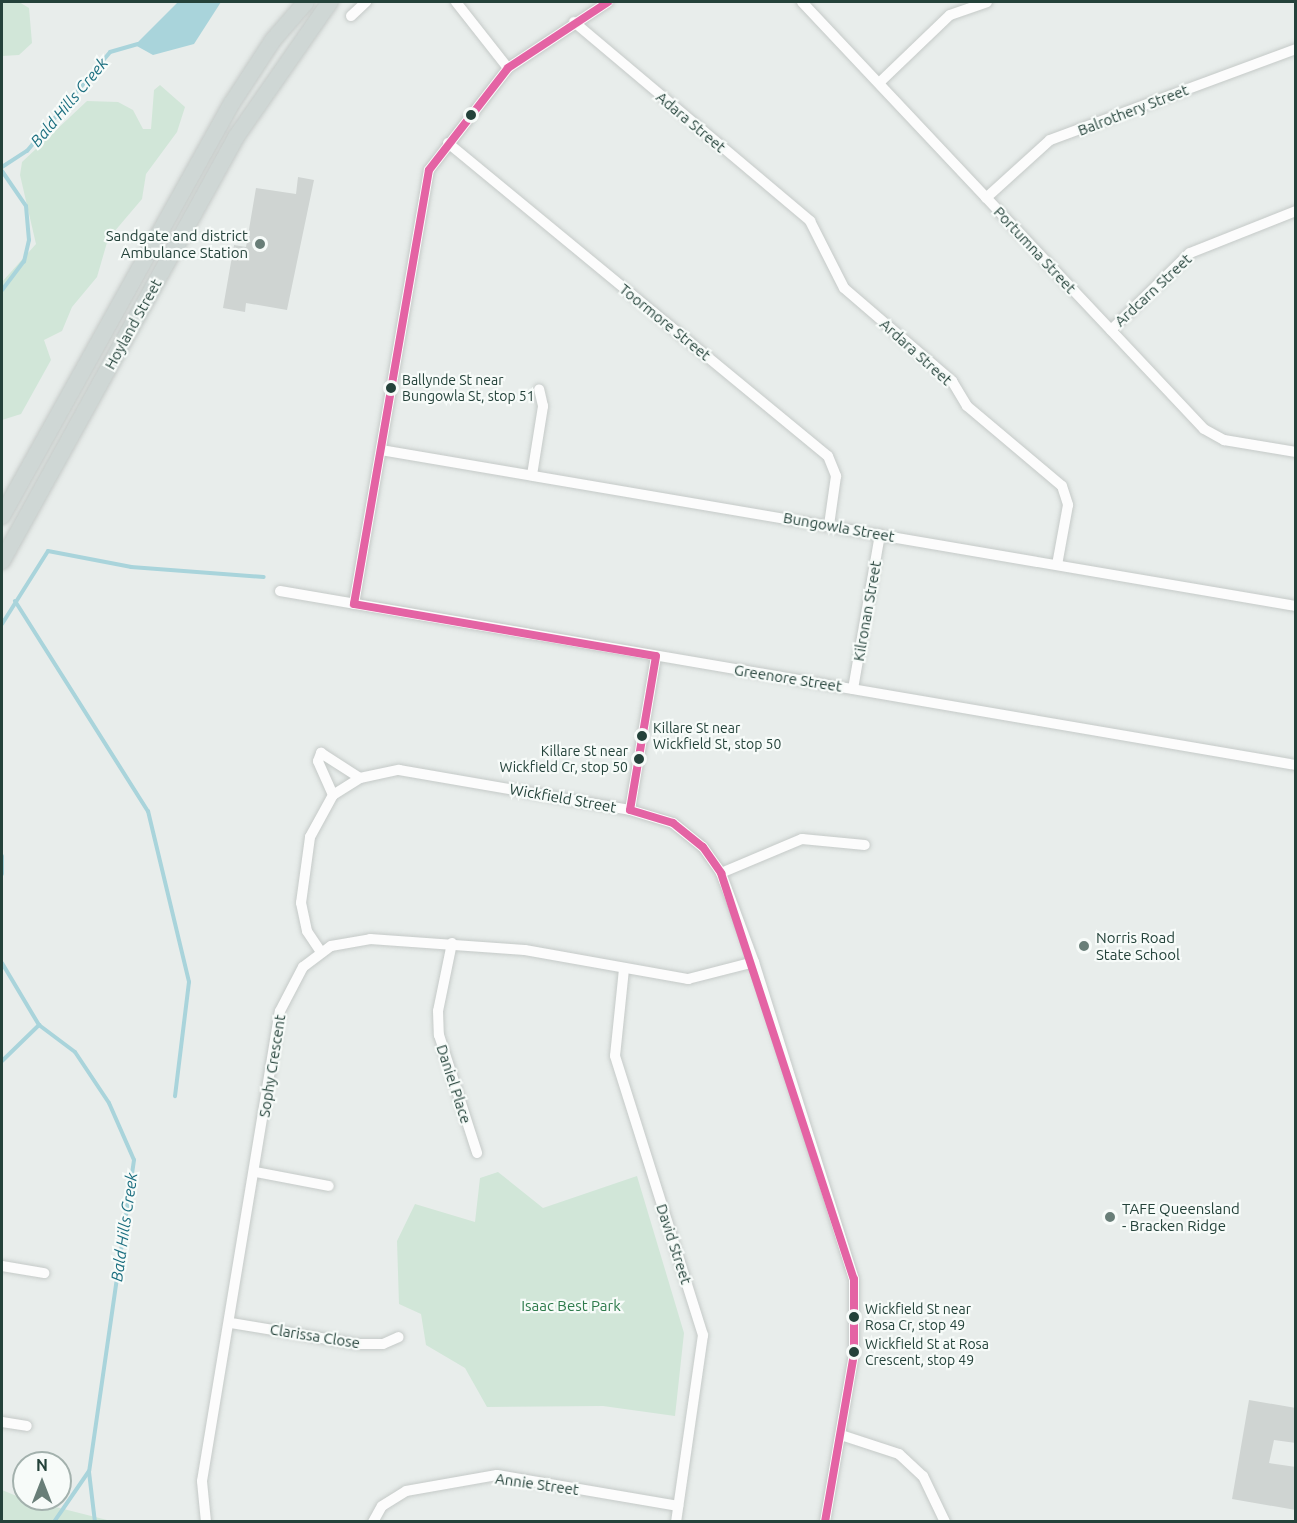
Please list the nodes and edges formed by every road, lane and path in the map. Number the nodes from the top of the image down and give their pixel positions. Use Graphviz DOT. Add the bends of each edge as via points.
graph roads {
  1 [pos="306,2"];
  2 [pos="330,2"];
  3 [pos="366,2"];
  4 [pos="456,2"];
  5 [pos="608,2"];
  6 [pos="802,2"];
  7 [pos="987,2"];
  8 [pos="351,16"];
  9 [pos="574,22"];
  10 [pos="1296,49"];
  11 [pos="508,68"];
  12 [pos="879,83"];
  13 [pos="448,143"];
  14 [pos="986,198"];
  15 [pos="1296,211"];
  16 [pos="810,221"];
  17 [pos="1111,330"];
  18 [pos="539,389"];
  19 [pos="381,450"];
  20 [pos="1296,452"];
  21 [pos="532,475"];
  22 [pos="2,516"];
  23 [pos="829,525"];
  24 [pos="880,534"];
  25 [pos="2,561"];
  26 [pos="1057,565"];
  27 [pos="280,591"];
  28 [pos="354,604"];
  29 [pos="1296,606"];
  30 [pos="656,656"];
  31 [pos="854,689"];
  32 [pos="1296,765"];
  33 [pos="360,778"];
  34 [pos="333,795"];
  35 [pos="630,810"];
  36 [pos="865,844"];
  37 [pos="721,873"];
  38 [pos="452,943"];
  39 [pos="321,952"];
  40 [pos="754,962"];
  41 [pos="624,969"];
  42 [pos="477,1154"];
  43 [pos="256,1172"];
  44 [pos="329,1186"];
  45 [pos="2,1266"];
  46 [pos="44,1273"];
  47 [pos="231,1323"];
  48 [pos="399,1337"];
  49 [pos="2,1422"];
  50 [pos="27,1426"];
  51 [pos="841,1435"];
  52 [pos="678,1506"];
  53 [pos="206,1521"];
  54 [pos="373,1521"];
  55 [pos="675,1521"];
  56 [pos="825,1521"];
  57 [pos="945,1521"];
  1 -- 22 [label="main road, Hoyland Street" via="273,39 232,103"];
  2 -- 25 [label="main road, Hoyland Street" via="236,137"];
  3 -- 8 [label="street"];
  4 -- 11 [label="street"];
  5 -- 9 [label="street"];
  6 -- 12 [label="street, Portumna Street"];
  7 -- 12 [label="street" via="950,15"];
  9 -- 11 [label="street"];
  9 -- 16 [label="street, Adara Street"];
  10 -- 14 [label="street, Balrothery Street" via="1050,140"];
  11 -- 13 [label="street"];
  12 -- 14 [label="street, Portumna Street"];
  13 -- 19 [label="street" via="425,180"];
  13 -- 23 [label="street, Toormore Street" via="828,456 836,476"];
  14 -- 17 [label="street, Portumna Street"];
  15 -- 17 [label="street, Ardcarn Street" via="1190,254"];
  16 -- 26 [label="street, Ardara Street" via="844,288 952,381 968,406 1062,486 1068,505"];
  17 -- 20 [label="street, Portumna Street" via="1204,429 1224,440"];
  18 -- 21 [label="street" via="543,406"];
  19 -- 21 [label="street, Bungowla Street"];
  19 -- 28 [label="street"];
  21 -- 23 [label="street, Bungowla Street"];
  23 -- 24 [label="street, Bungowla Street"];
  24 -- 26 [label="street, Bungowla Street"];
  24 -- 31 [label="street, Kilronan Street"];
  26 -- 29 [label="street, Bungowla Street"];
  27 -- 28 [label="street, Greenore Street"];
  28 -- 30 [label="street, Greenore Street"];
  30 -- 31 [label="street, Greenore Street"];
  30 -- 35 [label="street"];
  31 -- 32 [label="street, Greenore Street"];
  33 -- 34 [label="street, Wickfield Street"];
  33 -- 34 [label="street" via="321,753 318,761"];
  33 -- 35 [label="street, Wickfield Street" via="399,770"];
  34 -- 39 [label="street, Wickfield Street" via="310,837 301,903 307,931"];
  35 -- 37 [label="street, Wickfield Street" via="673,823 704,847"];
  36 -- 37 [label="street" via="802,839"];
  37 -- 40 [label="street, Wickfield Street"];
  38 -- 39 [label="street, Sophy Crescent" via="356,940"];
  38 -- 41 [label="street, Sophy Crescent"];
  38 -- 42 [label="street, Daniel Place" via="438,1011 439,1035"];
  39 -- 43 [label="street, Sophy Crescent" via="298,975 280,1011"];
  40 -- 41 [label="street, Sophy Crescent" via="688,979"];
  40 -- 51 [label="street, Wickfield Street" via="854,1280 856,1333"];
  41 -- 52 [label="street, David Street" via="615,1056 703,1335"];
  43 -- 44 [label="street"];
  43 -- 47 [label="street, Sophy Crescent"];
  45 -- 46 [label="street"];
  47 -- 48 [label="street, Clarissa Close" via="358,1344 383,1344"];
  47 -- 53 [label="street, Sophy Crescent" via="202,1481"];
  49 -- 50 [label="street"];
  51 -- 56 [label="street, Wickfield Street"];
  51 -- 57 [label="street" via="899,1454 923,1476"];
  52 -- 54 [label="street, Annie Street" via="497,1475 406,1491 382,1506"];
  52 -- 55 [label="street, David Street"];
}
